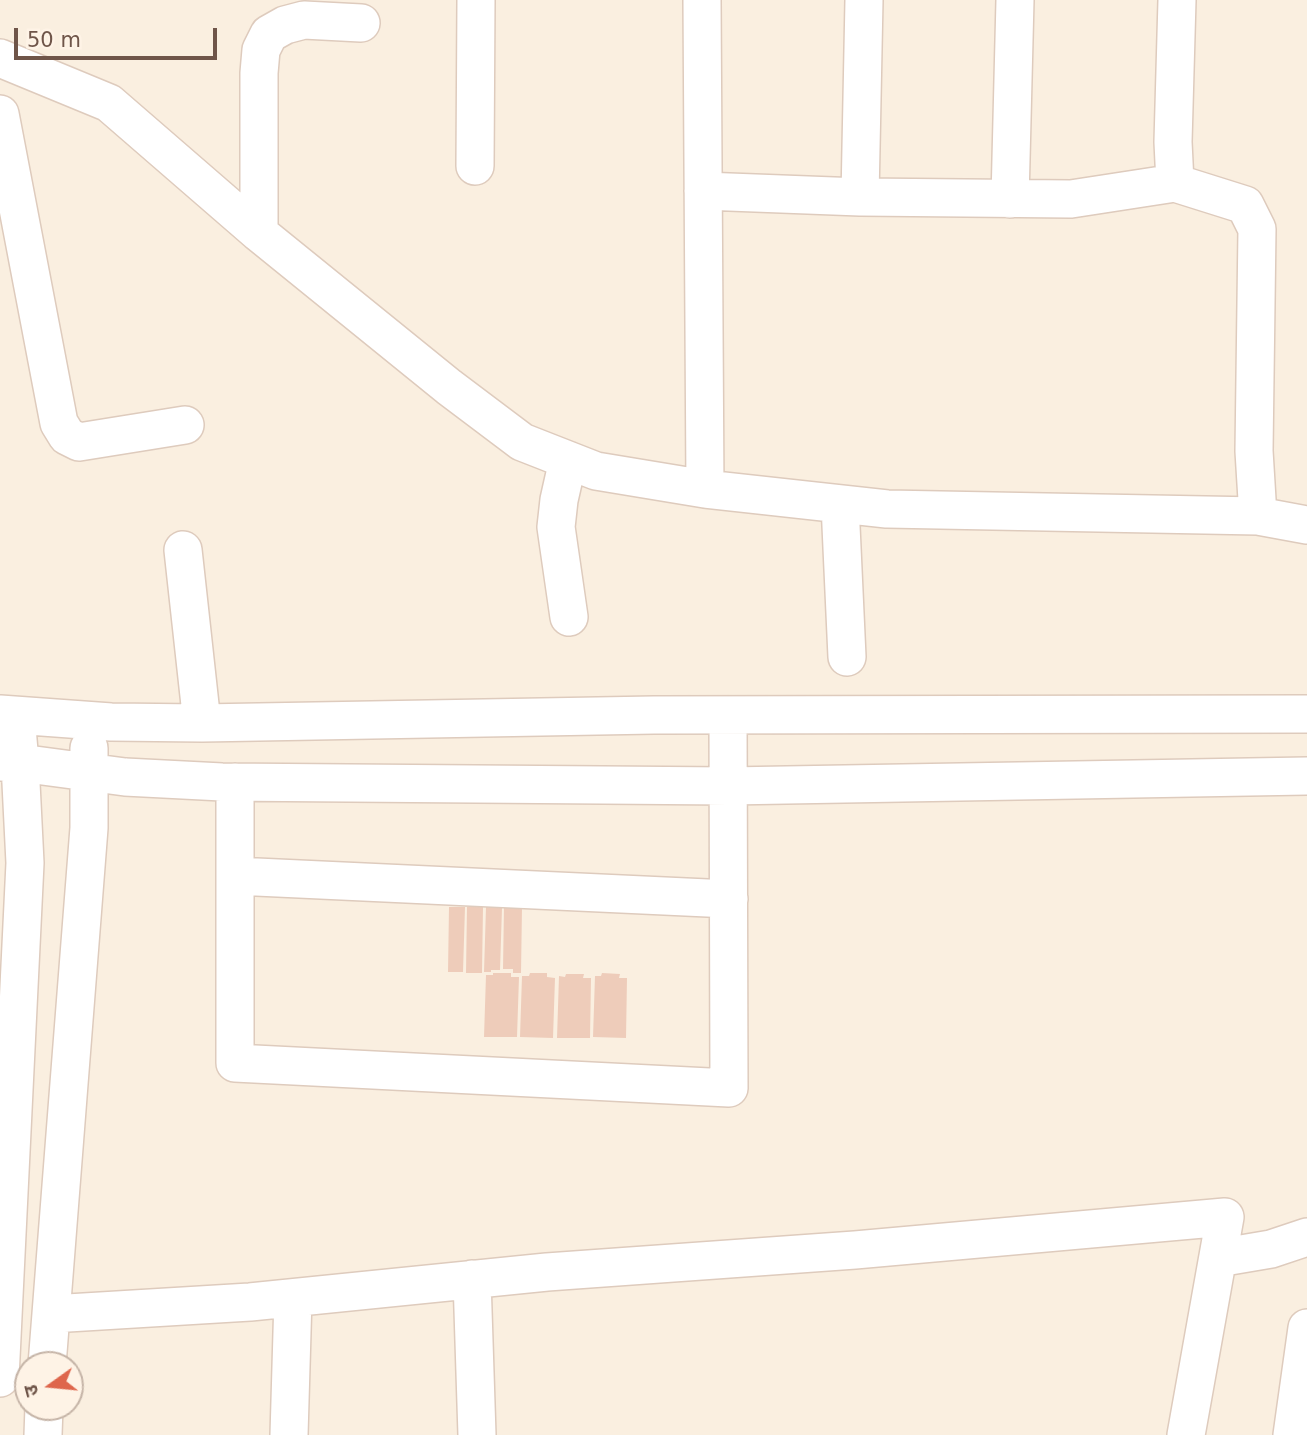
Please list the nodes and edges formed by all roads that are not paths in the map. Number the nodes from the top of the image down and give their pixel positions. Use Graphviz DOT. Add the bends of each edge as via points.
graph roads {
  1 [pos="476,0"];
  2 [pos="702,0"];
  3 [pos="863,0"];
  4 [pos="1015,0"];
  5 [pos="1177,0"];
  6 [pos="360,23"];
  7 [pos="0,58"];
  8 [pos="0,114"];
  9 [pos="475,166"];
  10 [pos="1175,183"];
  11 [pos="703,191"];
  12 [pos="860,197"];
  13 [pos="1010,199"];
  14 [pos="259,233"];
  15 [pos="185,425"];
  16 [pos="568,460"];
  17 [pos="705,489"];
  18 [pos="840,504"];
  19 [pos="1258,516"];
  20 [pos="1307,525"];
  21 [pos="183,550"];
  22 [pos="569,617"];
  23 [pos="847,657"];
  24 [pos="1307,713"];
  25 [pos="8,715"];
  26 [pos="728,715"];
  27 [pos="89,719"];
  28 [pos="202,723"];
  29 [pos="10,763"];
  30 [pos="89,772"];
  31 [pos="1307,776"];
  32 [pos="235,782"];
  33 [pos="729,786"];
  34 [pos="235,876"];
  35 [pos="729,899"];
  36 [pos="1307,1237"];
  37 [pos="1218,1258"];
  38 [pos="472,1279"];
  39 [pos="293,1297"];
  40 [pos="51,1314"];
  41 [pos="1307,1328"];
  42 [pos="48,1351"];
  43 [pos="0,1378"];
  44 [pos="289,1435"];
  45 [pos="477,1435"];
  46 [pos="1186,1435"];
  47 [pos="1292,1435"];
  1 -- 9 [label="street"];
  2 -- 11 [label="street"];
  3 -- 12 [label="street"];
  4 -- 13 [label="street"];
  5 -- 10 [label="street"];
  6 -- 14 [label="street" via="304,20 285,25 269,34 261,50"];
  7 -- 14 [label="street" via="109,103"];
  8 -- 15 [label="street" via="60,423 67,436 79,442"];
  10 -- 13 [label="street" via="1071,199"];
  10 -- 19 [label="street" via="1245,205 1257,229 1254,452"];
  11 -- 12 [label="street"];
  11 -- 17 [label="street"];
  12 -- 13 [label="street"];
  14 -- 16 [label="street" via="522,442"];
  16 -- 17 [label="street" via="596,471"];
  16 -- 22 [label="street" via="556,527"];
  17 -- 18 [label="street"];
  18 -- 19 [label="street" via="887,509"];
  18 -- 23 [label="street"];
  19 -- 20 [label="street"];
  21 -- 28 [label="street"];
  24 -- 26 [label="street"];
  25 -- 27 [label="street"];
  25 -- 29 [label="street"];
  26 -- 28 [label="street"];
  26 -- 33 [label="street"];
  27 -- 28 [label="street"];
  27 -- 30 [label="street"];
  29 -- 30 [label="street"];
  29 -- 43 [label="street" via="25,863"];
  30 -- 32 [label="street"];
  30 -- 40 [label="street" via="89,828"];
  31 -- 33 [label="street"];
  32 -- 33 [label="street"];
  32 -- 34 [label="street"];
  33 -- 35 [label="street"];
  34 -- 35 [label="street"];
  34 -- 35 [label="street" via="235,1063 729,1088"];
  36 -- 37 [label="street"];
  37 -- 38 [label="street" via="1225,1217"];
  37 -- 46 [label="street"];
  38 -- 39 [label="street"];
  38 -- 45 [label="street"];
  39 -- 40 [label="street"];
  39 -- 44 [label="street"];
  40 -- 42 [label="street"];
  41 -- 47 [label="street"];
}
